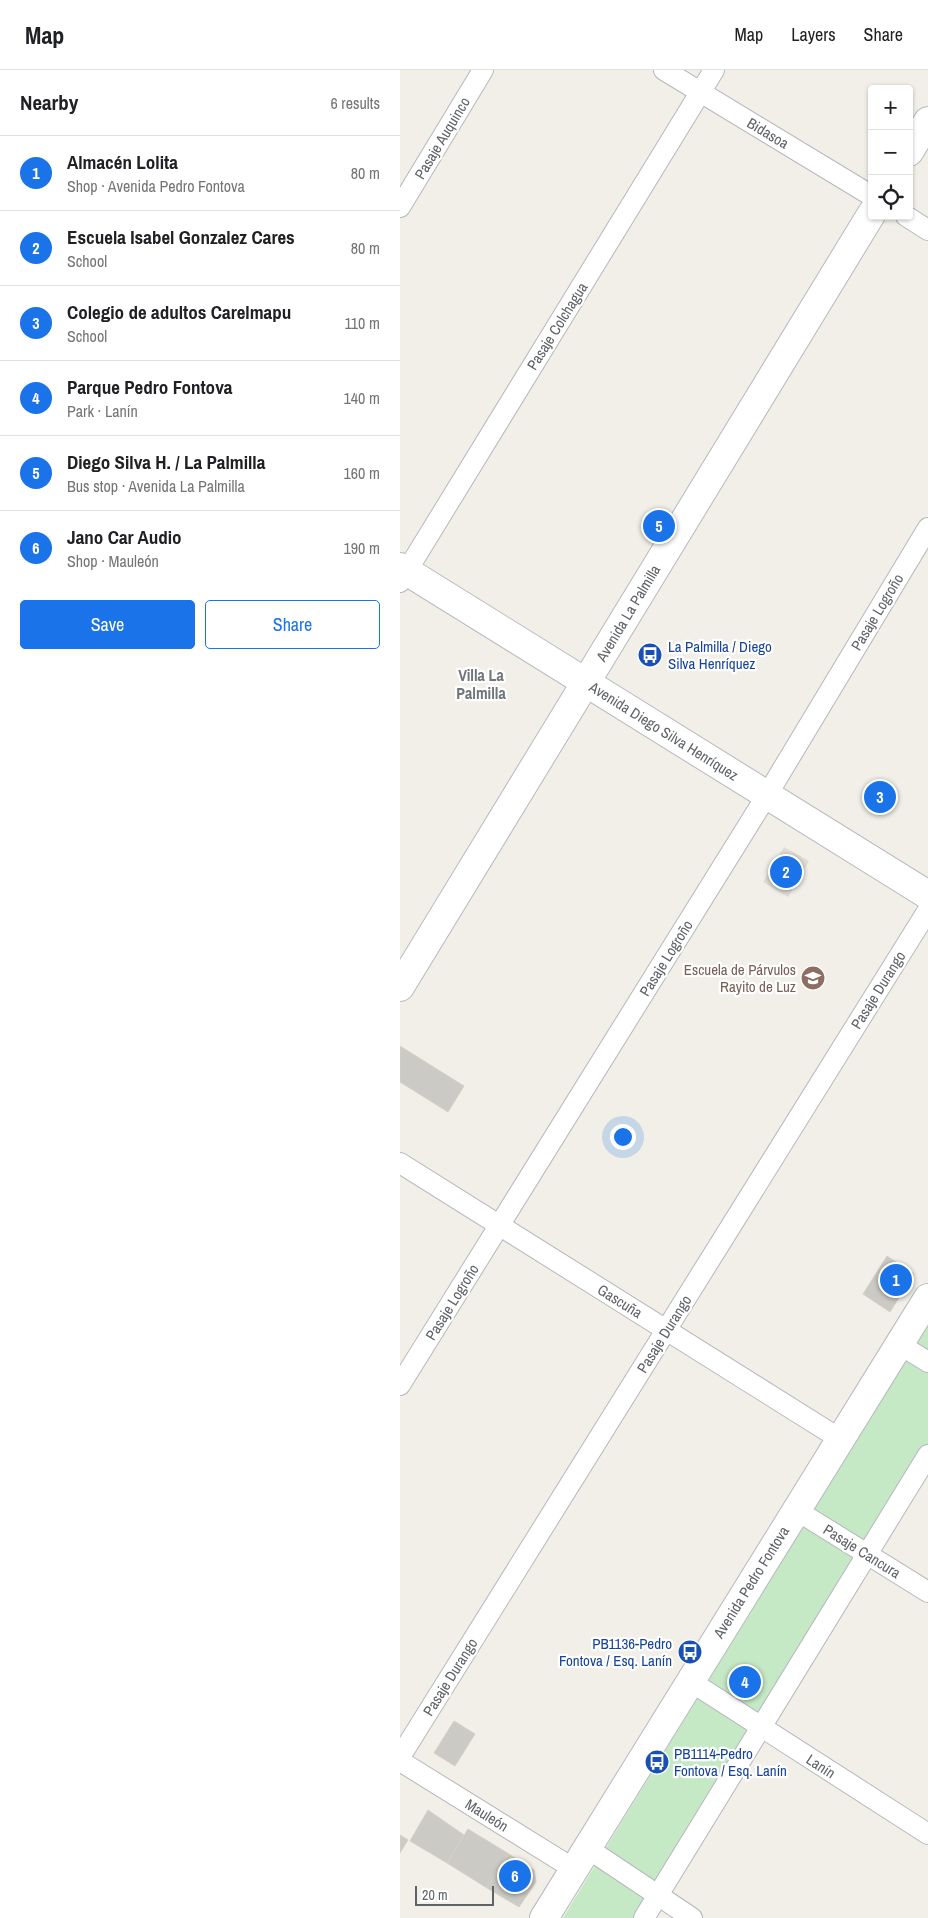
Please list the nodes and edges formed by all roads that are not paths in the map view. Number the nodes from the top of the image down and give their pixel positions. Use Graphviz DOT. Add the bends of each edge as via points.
graph roads {
  1 [pos="483,70"];
  2 [pos="664,70"];
  3 [pos="714,70"];
  4 [pos="700,92"];
  5 [pos="928,121"];
  6 [pos="913,145"];
  7 [pos="868,194"];
  8 [pos="400,206"];
  9 [pos="868,220"];
  10 [pos="912,220"];
  11 [pos="928,230"];
  12 [pos="928,528"];
  13 [pos="402,573"];
  14 [pos="586,682"];
  15 [pos="767,795"];
  16 [pos="928,895"];
  17 [pos="928,910"];
  18 [pos="400,987"];
  19 [pos="400,1163"];
  20 [pos="499,1225"];
  21 [pos="928,1298"];
  22 [pos="666,1330"];
  23 [pos="900,1344"];
  24 [pos="928,1362"];
  25 [pos="400,1385"];
  26 [pos="840,1439"];
  27 [pos="928,1455"];
  28 [pos="796,1510"];
  29 [pos="867,1554"];
  30 [pos="928,1592"];
  31 [pos="690,1682"];
  32 [pos="761,1727"];
  33 [pos="400,1757"];
  34 [pos="400,1761"];
  35 [pos="928,1834"];
  36 [pos="580,1859"];
  37 [pos="658,1896"];
  38 [pos="544,1918"];
  39 [pos="644,1918"];
  40 [pos="692,1918"];
  1 -- 8 [label="street, Pasaje Auquinco"];
  2 -- 4 [label="street, Bidasoa"];
  3 -- 4 [label="street, Pasaje Colchagua"];
  4 -- 7 [label="street, Bidasoa"];
  4 -- 13 [label="street, Pasaje Colchagua"];
  5 -- 6 [label="main road"];
  9 -- 14 [label="main road, Avenida La Palmilla"];
  10 -- 11 [label="street"];
  12 -- 15 [label="street, Pasaje Logroño"];
  13 -- 14 [label="main road, Avenida Diego Silva Henríquez"];
  14 -- 15 [label="main road, Avenida Diego Silva Henríquez"];
  14 -- 18 [label="main road, Avenida La Palmilla"];
  15 -- 16 [label="main road, Avenida Diego Silva Henríquez"];
  15 -- 20 [label="street, Pasaje Logroño"];
  17 -- 22 [label="street, Pasaje Durango"];
  19 -- 20 [label="street, Gascuña"];
  20 -- 22 [label="street, Gascuña"];
  20 -- 25 [label="street, Pasaje Logroño"];
  21 -- 23 [label="main road, Avenida Pedro Fontova"];
  22 -- 26 [label="street, Gascuña"];
  22 -- 33 [label="street, Pasaje Durango"];
  23 -- 24 [label="street"];
  23 -- 26 [label="main road, Avenida Pedro Fontova"];
  26 -- 28 [label="main road, Avenida Pedro Fontova"];
  27 -- 29 [label="street"];
  28 -- 29 [label="street, Pasaje Cancura"];
  28 -- 31 [label="main road, Avenida Pedro Fontova"];
  29 -- 30 [label="street, Pasaje Cancura"];
  29 -- 32 [label="street"];
  31 -- 32 [label="street, Lanín"];
  31 -- 36 [label="main road, Avenida Pedro Fontova"];
  32 -- 35 [label="street, Lanín"];
  32 -- 37 [label="street"];
  34 -- 36 [label="street, Mauleón"];
  36 -- 37 [label="street, Mauleón"];
  36 -- 38 [label="main road, Avenida Pedro Fontova"];
  37 -- 39 [label="street"];
  37 -- 40 [label="street, Mauleón"];
}
